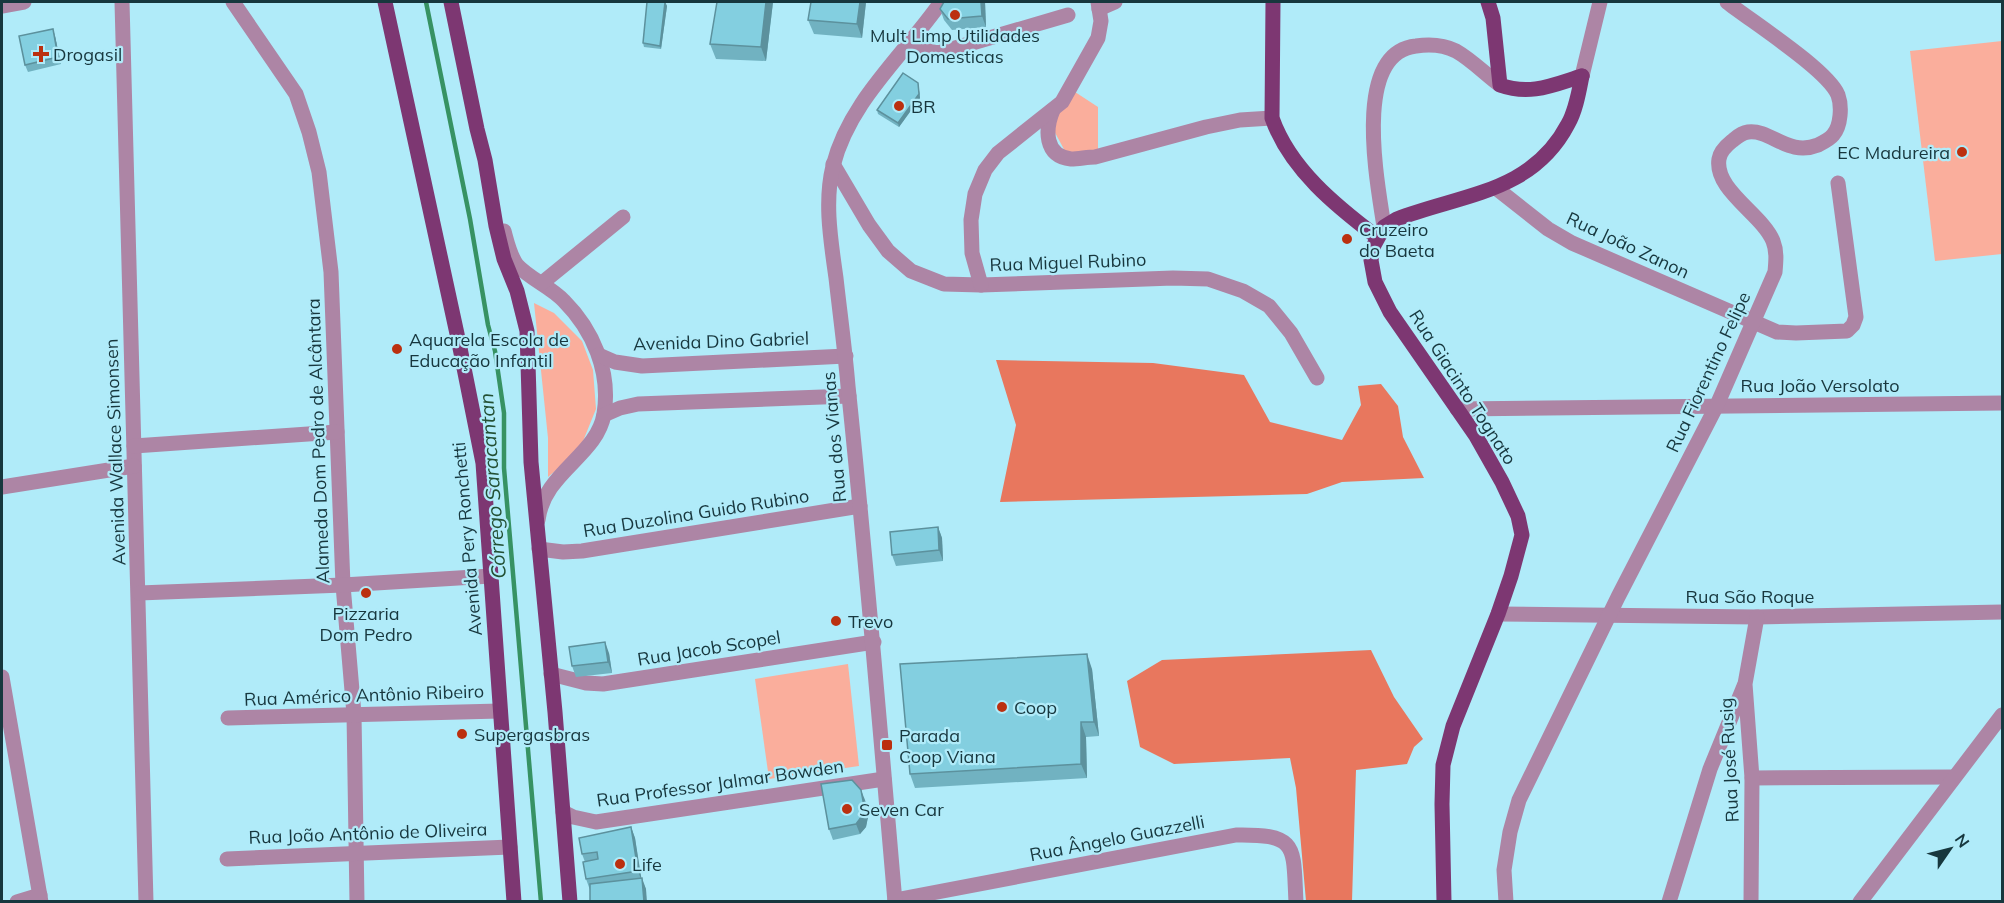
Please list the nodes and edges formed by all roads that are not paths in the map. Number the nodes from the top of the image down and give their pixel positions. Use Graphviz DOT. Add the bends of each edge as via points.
graph roads {
  1 [pos="24,2"];
  2 [pos="122,2"];
  3 [pos="233,2"];
  4 [pos="385,2"];
  5 [pos="451,2"];
  6 [pos="941,2"];
  7 [pos="1115,2"];
  8 [pos="1272,2"];
  9 [pos="1488,2"];
  10 [pos="1600,2"];
  11 [pos="1727,2"];
  12 [pos="1098,5"];
  13 [pos="2,6"];
  14 [pos="1068,15"];
  15 [pos="912,40"];
  16 [pos="1582,76"];
  17 [pos="1500,85"];
  18 [pos="1053,110"];
  19 [pos="1272,118"];
  20 [pos="485,160"];
  21 [pos="833,165"];
  22 [pos="1838,183"];
  23 [pos="1496,188"];
  24 [pos="623,217"];
  25 [pos="1381,232"];
  26 [pos="542,283"];
  27 [pos="981,285"];
  28 [pos="1753,322"];
  29 [pos="599,355"];
  30 [pos="846,356"];
  31 [pos="1317,378"];
  32 [pos="849,396"];
  33 [pos="2002,403"];
  34 [pos="1717,405"];
  35 [pos="1457,409"];
  36 [pos="604,416"];
  37 [pos="337,432"];
  38 [pos="134,446"];
  39 [pos="134,466"];
  40 [pos="2,487"];
  41 [pos="860,506"];
  42 [pos="537,529"];
  43 [pos="539,549"];
  44 [pos="491,576"];
  45 [pos="343,585"];
  46 [pos="139,593"];
  47 [pos="2002,612"];
  48 [pos="1498,614"];
  49 [pos="1610,616"];
  50 [pos="1757,617"];
  51 [pos="874,642"];
  52 [pos="551,674"];
  53 [pos="2,677"];
  54 [pos="1745,684"];
  55 [pos="501,711"];
  56 [pos="354,714"];
  57 [pos="2002,715"];
  58 [pos="228,718"];
  59 [pos="1954,777"];
  60 [pos="1752,778"];
  61 [pos="884,779"];
  62 [pos="563,812"];
  63 [pos="510,847"];
  64 [pos="355,854"];
  65 [pos="226,859"];
  66 [pos="41,898"];
  67 [pos="895,901"];
  68 [pos="17,902"];
  69 [pos="146,902"];
  70 [pos="357,902"];
  71 [pos="514,902"];
  72 [pos="570,902"];
  73 [pos="1296,902"];
  74 [pos="1444,902"];
  75 [pos="1506,902"];
  76 [pos="1670,902"];
  77 [pos="1751,902"];
  78 [pos="1860,902"];
  1 -- 13 [label="street"];
  2 -- 38 [label="street, Avenida Wallace Simonsen"];
  3 -- 37 [label="street, Alameda Dom Pedro de Alcântara" via="296,94 319,172 331,272"];
  4 -- 44 [label="main road, Avenida Pery Ronchetti" via="479,445"];
  5 -- 20 [label="main road"];
  6 -- 15 [label="street, Rua dos Vianas"];
  7 -- 12 [label="street"];
  8 -- 19 [label="main road"];
  9 -- 17 [label="main road"];
  10 -- 16 [label="street"];
  11 -- 28 [label="street, Rua Fiorentino Felipe" via="1817,70 1838,96 1840,112 1833,135 1821,144 1794,147 1749,132 1727,145 1719,158 1726,185 1773,241 1774,272"];
  12 -- 18 [label="street" via="1098,38 1062,102"];
  14 -- 15 [label="street" via="938,53 925,50"];
  15 -- 21 [label="street, Rua dos Vianas" via="872,89 847,129"];
  16 -- 17 [label="main road" via="1529,91"];
  16 -- 23 [label="main road" via="1569,122 1553,148 1531,169"];
  17 -- 25 [label="street" via="1457,52 1442,46 1406,47 1395,53 1379,83 1373,119"];
  18 -- 19 [label="street" via="1048,142 1053,151 1073,159 1095,157 1240,120"];
  18 -- 27 [label="street" via="998,153 985,170 975,194 972,253"];
  19 -- 25 [label="main road" via="1285,146 1311,179 1341,209"];
  20 -- 26 [label="street" via="511,254 516,264"];
  20 -- 42 [label="main road" via="504,259 527,331"];
  21 -- 27 [label="street, Rua Miguel Rubino" via="888,251 911,271 944,285"];
  21 -- 30 [label="street, Rua dos Vianas" via="830,215"];
  22 -- 28 [label="street, Rua João Zanon" via="1856,317 1853,325 1846,331 1796,333 1777,332"];
  23 -- 25 [label="main road" via="1397,219"];
  23 -- 28 [label="street, Rua João Zanon" via="1540,224 1572,243"];
  24 -- 26 [label="street"];
  25 -- 35 [label="main road, Rua Giacinto Tognato" via="1371,260 1375,282 1390,312"];
  26 -- 29 [label="street" via="580,320"];
  27 -- 31 [label="street, Rua Miguel Rubino" via="1208,279 1243,291 1269,306 1291,333"];
  28 -- 34 [label="street, Rua Fiorentino Felipe"];
  29 -- 30 [label="street, Avenida Dino Gabriel" via="642,366"];
  29 -- 36 [label="street"];
  30 -- 32 [label="street, Rua dos Vianas"];
  32 -- 36 [label="street" via="630,405"];
  32 -- 41 [label="street, Rua dos Vianas"];
  33 -- 34 [label="street, Rua João Versolato"];
  34 -- 35 [label="street, Rua João Versolato"];
  34 -- 49 [label="street, Rua Fiorentino Felipe"];
  35 -- 48 [label="main road, Rua Giacinto Tognato" via="1502,482 1521,525 1522,535"];
  36 -- 42 [label="street" via="586,449 548,490"];
  37 -- 38 [label="street"];
  37 -- 45 [label="street, Alameda Dom Pedro de Alcântara"];
  38 -- 39 [label="street, Avenida Wallace Simonsen"];
  39 -- 40 [label="street"];
  39 -- 46 [label="street, Avenida Wallace Simonsen"];
  41 -- 43 [label="street, Rua Duzolina Guido Rubino" via="582,551"];
  41 -- 51 [label="street, Rua dos Vianas"];
  42 -- 43 [label="main road"];
  43 -- 52 [label="main road"];
  44 -- 45 [label="street"];
  44 -- 55 [label="main road, Avenida Pery Ronchetti"];
  45 -- 46 [label="street"];
  45 -- 56 [label="street, Alameda Dom Pedro de Alcântara"];
  46 -- 69 [label="street, Avenida Wallace Simonsen"];
  47 -- 50 [label="street, Rua São Roque"];
  48 -- 49 [label="street, Rua São Roque"];
  48 -- 74 [label="main road, Rua Giacinto Tognato" via="1453,726 1443,765"];
  49 -- 50 [label="street, Rua São Roque"];
  49 -- 75 [label="street, Rua Fiorentino Felipe" via="1519,800 1509,832 1504,870"];
  50 -- 54 [label="street, Rua José Rusig"];
  51 -- 52 [label="street, Rua Jacob Scopel" via="603,684"];
  51 -- 61 [label="street, Rua dos Vianas"];
  52 -- 62 [label="main road"];
  53 -- 66 [label="street"];
  54 -- 60 [label="street, Rua José Rusig"];
  54 -- 76 [label="street" via="1710,769"];
  55 -- 56 [label="street, Rua Américo Antônio Ribeiro"];
  55 -- 63 [label="main road, Avenida Pery Ronchetti"];
  56 -- 58 [label="street, Rua Américo Antônio Ribeiro"];
  56 -- 64 [label="street, Alameda Dom Pedro de Alcântara"];
  57 -- 59 [label="street"];
  59 -- 60 [label="street"];
  59 -- 78 [label="street"];
  60 -- 77 [label="street, Rua José Rusig"];
  61 -- 62 [label="street, Rua Professor Jalmar Bowden" via="596,822"];
  61 -- 67 [label="street, Rua dos Vianas"];
  62 -- 72 [label="main road"];
  63 -- 64 [label="street, Rua João Antônio de Oliveira"];
  63 -- 71 [label="main road, Avenida Pery Ronchetti"];
  64 -- 65 [label="street, Rua João Antônio de Oliveira"];
  64 -- 70 [label="street, Alameda Dom Pedro de Alcântara"];
  66 -- 68 [label="street"];
  67 -- 73 [label="street, Rua Ângelo Guazzelli" via="1236,835 1253,835 1283,840 1290,849"];
}
